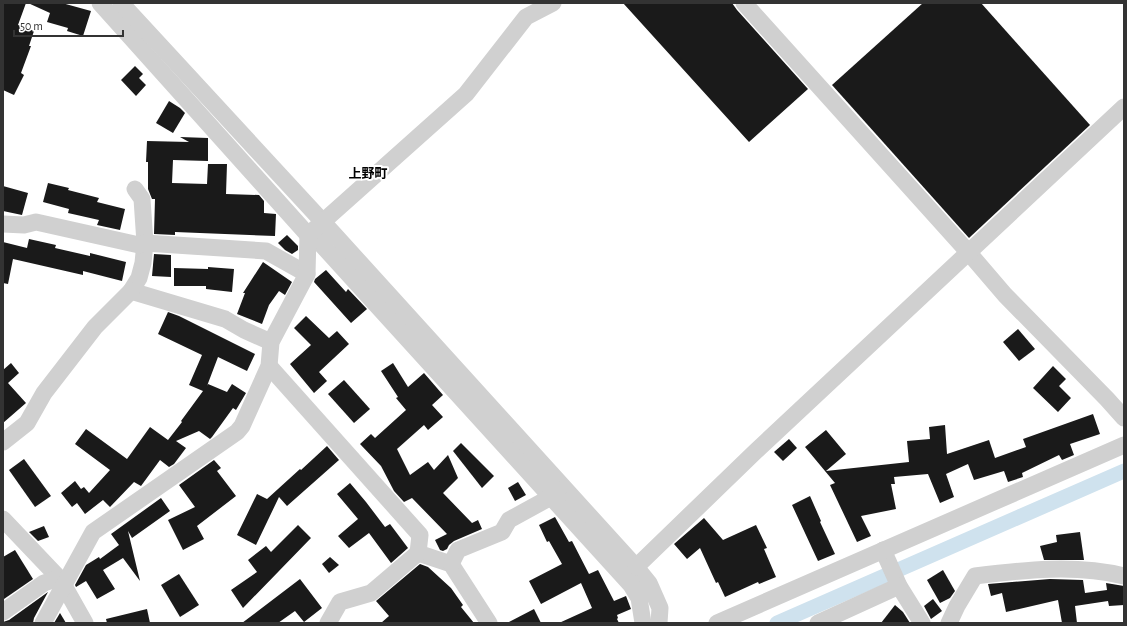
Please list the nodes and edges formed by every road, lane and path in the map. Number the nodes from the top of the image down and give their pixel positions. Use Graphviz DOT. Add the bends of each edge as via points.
graph roads {
  1 [pos="100,3"];
  2 [pos="121,3"];
  3 [pos="553,3"];
  4 [pos="744,3"];
  5 [pos="1124,107"];
  6 [pos="135,189"];
  7 [pos="3,224"];
  8 [pos="314,230"];
  9 [pos="145,243"];
  10 [pos="969,253"];
  11 [pos="307,274"];
  12 [pos="131,291"];
  13 [pos="271,342"];
  14 [pos="269,366"];
  15 [pos="1124,418"];
  16 [pos="3,442"];
  17 [pos="1124,445"];
  18 [pos="557,491"];
  19 [pos="3,519"];
  20 [pos="883,551"];
  21 [pos="418,553"];
  22 [pos="452,564"];
  23 [pos="636,567"];
  24 [pos="1124,576"];
  25 [pos="61,581"];
  26 [pos="899,586"];
  27 [pos="3,612"];
  28 [pos="42,623"];
  29 [pos="85,623"];
  30 [pos="328,623"];
  31 [pos="489,623"];
  32 [pos="643,623"];
  33 [pos="659,623"];
  34 [pos="717,623"];
  35 [pos="818,623"];
  36 [pos="922,623"];
  37 [pos="949,623"];
  1 -- 8 [label="street"];
  2 -- 8 [label="street"];
  3 -- 8 [label="street" via="526,17 466,94"];
  4 -- 10 [label="street"];
  5 -- 10 [label="street"];
  6 -- 9 [label="street" via="142,199"];
  7 -- 9 [label="street" via="24,225 36,222 139,245"];
  8 -- 11 [label="street"];
  8 -- 18 [label="street"];
  9 -- 11 [label="street" via="266,251"];
  9 -- 12 [label="street" via="139,278"];
  10 -- 15 [label="street" via="1005,295"];
  10 -- 23 [label="street"];
  11 -- 13 [label="street"];
  12 -- 13 [label="street" via="225,319"];
  12 -- 16 [label="street" via="95,327 44,393 27,423"];
  13 -- 14 [label="street"];
  14 -- 21 [label="street" via="420,535"];
  14 -- 25 [label="street" via="237,432 93,532"];
  17 -- 20 [label="street"];
  18 -- 22 [label="street" via="509,520 502,532 458,550"];
  18 -- 23 [label="street"];
  18 -- 32 [label="street" via="631,585 639,598"];
  19 -- 25 [label="street"];
  20 -- 26 [label="street"];
  20 -- 34 [label="street"];
  21 -- 22 [label="street"];
  21 -- 30 [label="street" via="371,593 340,602"];
  22 -- 31 [label="street"];
  23 -- 33 [label="street" via="649,583 660,608"];
  24 -- 37 [label="street" via="1087,569 1027,570 975,576"];
  25 -- 27 [label="street" via="44,583"];
  25 -- 28 [label="street"];
  25 -- 29 [label="street"];
  26 -- 35 [label="street"];
  26 -- 36 [label="street"];
}
